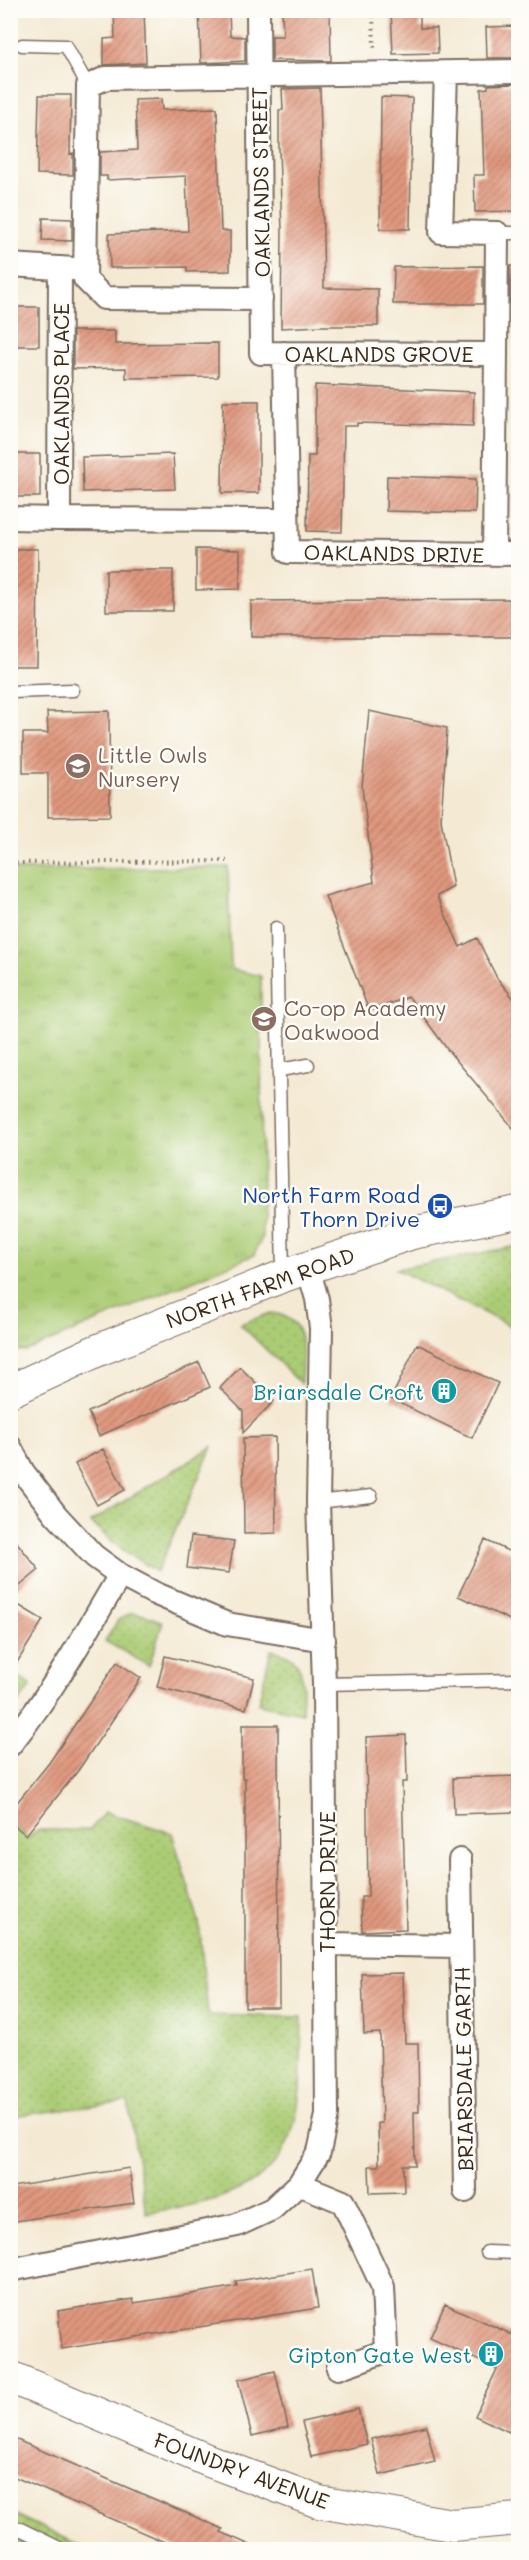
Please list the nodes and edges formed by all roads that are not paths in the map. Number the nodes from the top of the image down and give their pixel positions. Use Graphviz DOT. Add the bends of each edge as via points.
graph roads {
  1 [pos="258,10"];
  2 [pos="22,45"];
  3 [pos="519,71"];
  4 [pos="446,73"];
  5 [pos="258,77"];
  6 [pos="88,86"];
  7 [pos="508,233"];
  8 [pos="10,265"];
  9 [pos="60,268"];
  10 [pos="85,269"];
  11 [pos="261,299"];
  12 [pos="261,353"];
  13 [pos="284,353"];
  14 [pos="496,354"];
  15 [pos="10,518"];
  16 [pos="59,519"];
  17 [pos="287,520"];
  18 [pos="494,554"];
  19 [pos="519,554"];
  20 [pos="73,690"];
  21 [pos="10,692"];
  22 [pos="276,928"];
  23 [pos="308,1065"];
  24 [pos="280,1070"];
  25 [pos="519,1212"];
  26 [pos="295,1272"];
  27 [pos="10,1391"];
  28 [pos="10,1447"];
  29 [pos="371,1496"];
  30 [pos="318,1502"];
  31 [pos="120,1575"];
  32 [pos="324,1640"];
  33 [pos="517,1680"];
  34 [pos="324,1684"];
  35 [pos="10,1745"];
  36 [pos="460,1860"];
  37 [pos="326,1944"];
  38 [pos="461,1946"];
  39 [pos="300,2184"];
  40 [pos="465,2191"];
  41 [pos="487,2252"];
  42 [pos="519,2253"];
  43 [pos="10,2270"];
  44 [pos="338,2368"];
  45 [pos="10,2377"];
  46 [pos="519,2519"];
  47 [pos="10,2524"];
  48 [pos="63,2550"];
  1 -- 5 [label="street, OAKLANDS STREET"];
  2 -- 6 [label="lane" via="66,46"];
  3 -- 4 [label="street"];
  4 -- 5 [label="street"];
  4 -- 7 [label="street" via="441,232"];
  5 -- 6 [label="street" via="106,78"];
  5 -- 11 [label="street, OAKLANDS STREET"];
  6 -- 10 [label="street"];
  7 -- 14 [label="street, OAKLANDS GROVE"];
  8 -- 9 [label="street"];
  9 -- 10 [label="street"];
  9 -- 16 [label="street, OAKLANDS PLACE"];
  10 -- 11 [label="street" via="85,279 104,298"];
  11 -- 12 [label="street, OAKLANDS STREET"];
  12 -- 13 [label="street, OAKLANDS GROVE"];
  13 -- 14 [label="street, OAKLANDS GROVE"];
  13 -- 17 [label="street, OAKLANDS DRIVE"];
  14 -- 18 [label="street, OAKLANDS GROVE"];
  15 -- 16 [label="street"];
  16 -- 17 [label="street"];
  17 -- 18 [label="street, OAKLANDS DRIVE" via="288,552"];
  18 -- 19 [label="street, OAKLANDS DRIVE"];
  20 -- 21 [label="lane"];
  22 -- 24 [label="lane"];
  23 -- 24 [label="lane"];
  24 -- 26 [label="lane"];
  25 -- 26 [label="street, NORTH FARM ROAD" via="412,1233"];
  26 -- 27 [label="street, NORTH FARM ROAD" via="162,1323"];
  26 -- 30 [label="street, THORN DRIVE" via="317,1299 321,1328"];
  28 -- 31 [label="street" via="23,1472 56,1515 94,1556"];
  29 -- 30 [label="lane"];
  30 -- 32 [label="street, THORN DRIVE"];
  31 -- 32 [label="street" via="228,1624"];
  31 -- 35 [label="street" via="77,1647"];
  32 -- 34 [label="street, THORN DRIVE"];
  33 -- 34 [label="lane"];
  34 -- 37 [label="street, THORN DRIVE"];
  36 -- 38 [label="street, BRIARSDALE GARTH"];
  37 -- 38 [label="street, BRIARSDALE GARTH"];
  37 -- 39 [label="street, THORN DRIVE" via="327,2115 319,2152"];
  38 -- 40 [label="street, BRIARSDALE GARTH"];
  39 -- 43 [label="street, THORN DRIVE" via="272,2210 237,2225"];
  39 -- 44 [label="street" via="343,2202 383,2287 386,2351"];
  41 -- 42 [label="lane"];
  45 -- 46 [label="street, FOUNDRY AVENUE" via="318,2502 452,2524"];
  47 -- 48 [label="lane"];
}
